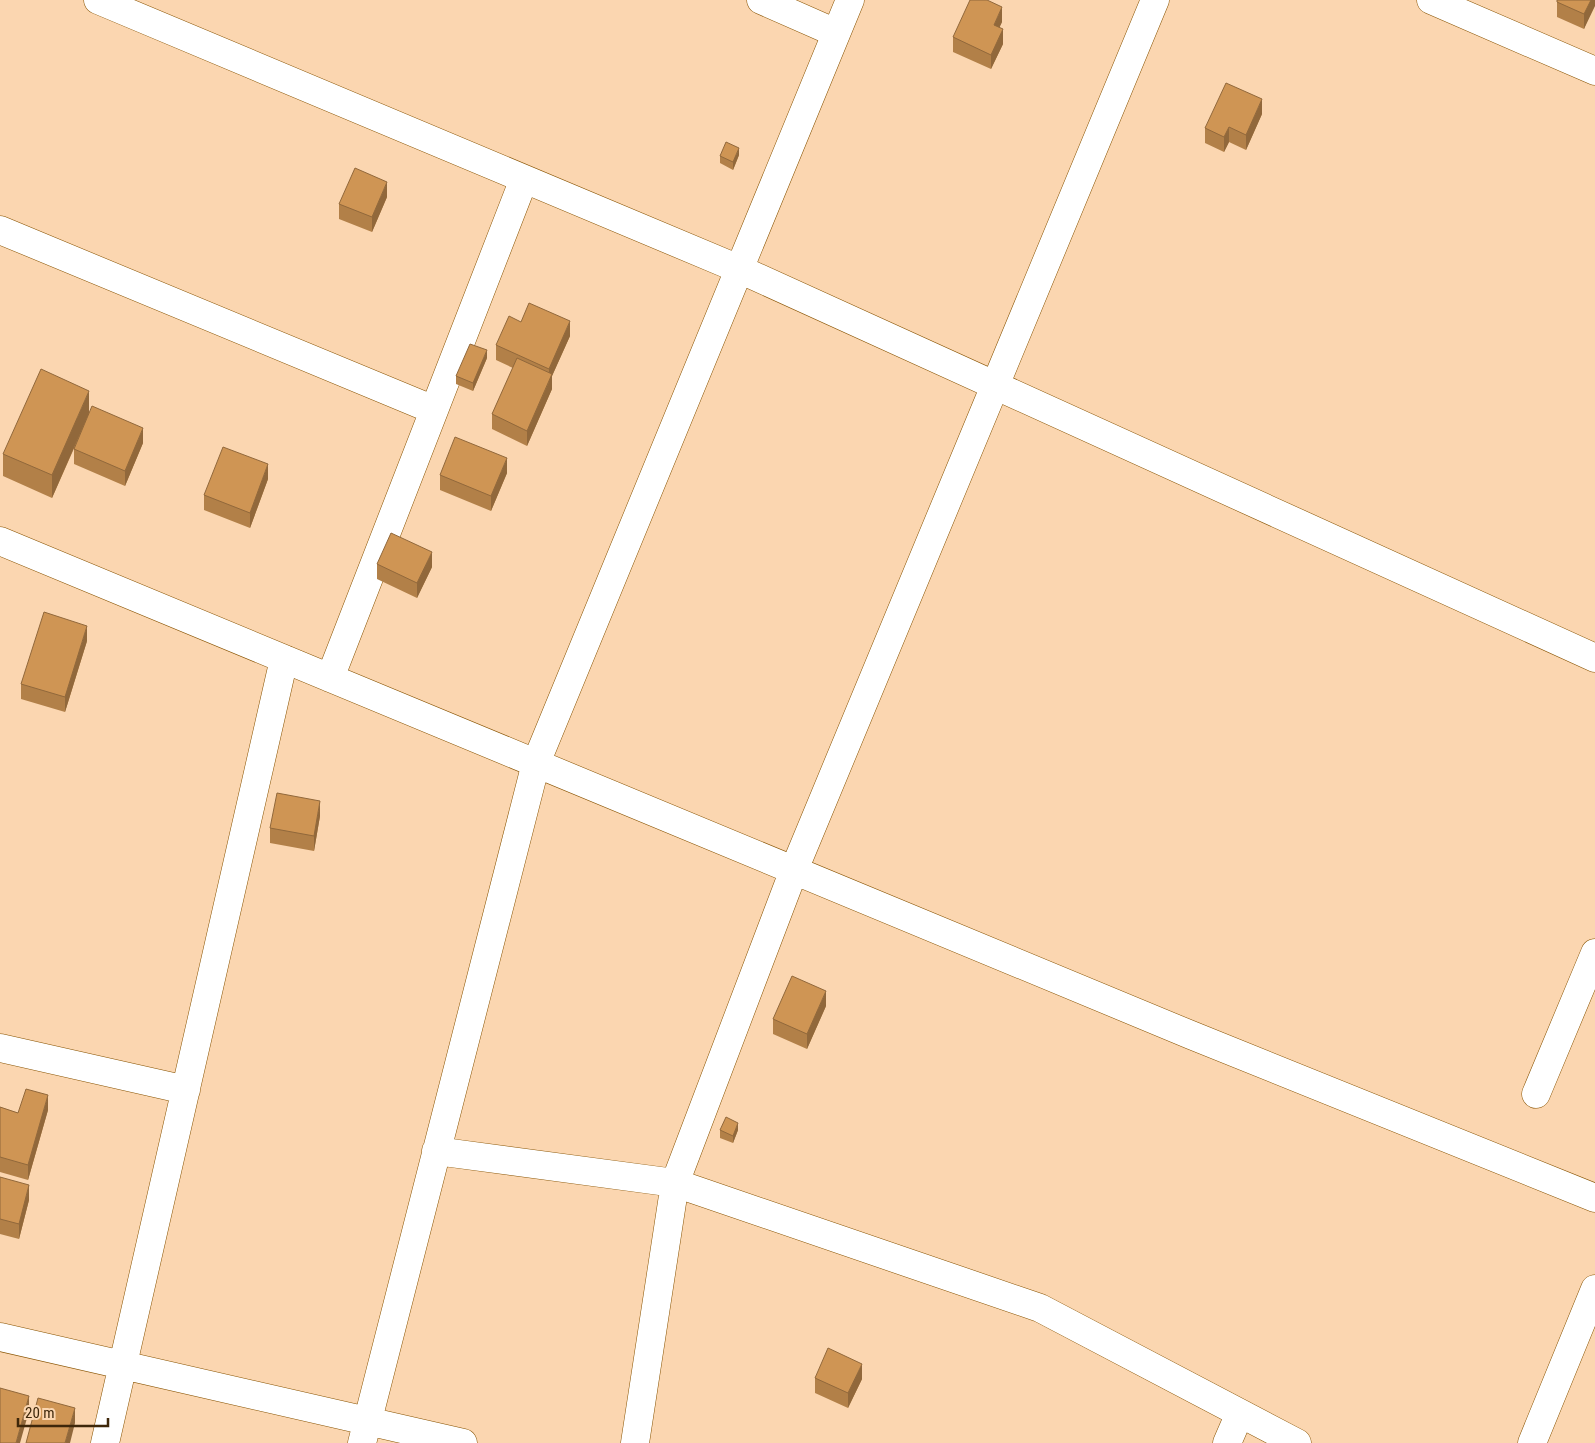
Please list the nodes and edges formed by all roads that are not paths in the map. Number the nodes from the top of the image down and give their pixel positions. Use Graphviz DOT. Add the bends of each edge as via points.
graph roads {
  1 [pos="98,0"];
  2 [pos="760,0"];
  3 [pos="850,0"];
  4 [pos="1156,0"];
  5 [pos="1432,0"];
  6 [pos="836,33"];
  7 [pos="1595,71"];
  8 [pos="524,179"];
  9 [pos="0,230"];
  10 [pos="739,269"];
  11 [pos="995,385"];
  12 [pos="434,410"];
  13 [pos="0,541"];
  14 [pos="1595,658"];
  15 [pos="284,659"];
  16 [pos="330,678"];
  17 [pos="536,763"];
  18 [pos="794,870"];
  19 [pos="1595,953"];
  20 [pos="0,1048"];
  21 [pos="186,1090"];
  22 [pos="1536,1094"];
  23 [pos="436,1151"];
  24 [pos="675,1183"];
  25 [pos="1595,1198"];
  26 [pos="1595,1289"];
  27 [pos="0,1337"];
  28 [pos="122,1365"];
  29 [pos="1240,1413"];
  30 [pos="364,1432"];
  31 [pos="105,1443"];
  32 [pos="463,1443"];
  33 [pos="635,1443"];
  34 [pos="1227,1443"];
  35 [pos="1297,1443"];
  36 [pos="1532,1443"];
  1 -- 8 [label="street"];
  2 -- 6 [label="street"];
  3 -- 6 [label="street"];
  4 -- 11 [label="street"];
  5 -- 7 [label="street"];
  6 -- 10 [label="street"];
  8 -- 10 [label="street"];
  8 -- 12 [label="street"];
  9 -- 12 [label="street"];
  10 -- 11 [label="street"];
  10 -- 17 [label="street"];
  11 -- 14 [label="street"];
  11 -- 18 [label="street"];
  12 -- 16 [label="street"];
  13 -- 15 [label="street"];
  15 -- 16 [label="street"];
  15 -- 21 [label="street"];
  16 -- 17 [label="street"];
  17 -- 18 [label="street"];
  17 -- 23 [label="street"];
  18 -- 24 [label="street"];
  18 -- 25 [label="street"];
  19 -- 22 [label="street"];
  20 -- 21 [label="street"];
  21 -- 28 [label="street"];
  23 -- 24 [label="street"];
  23 -- 30 [label="street"];
  24 -- 29 [label="street" via="1040,1308"];
  24 -- 33 [label="street"];
  26 -- 36 [label="street"];
  27 -- 28 [label="street"];
  28 -- 30 [label="street"];
  28 -- 31 [label="street"];
  29 -- 34 [label="street"];
  29 -- 35 [label="street"];
  30 -- 32 [label="street"];
}
